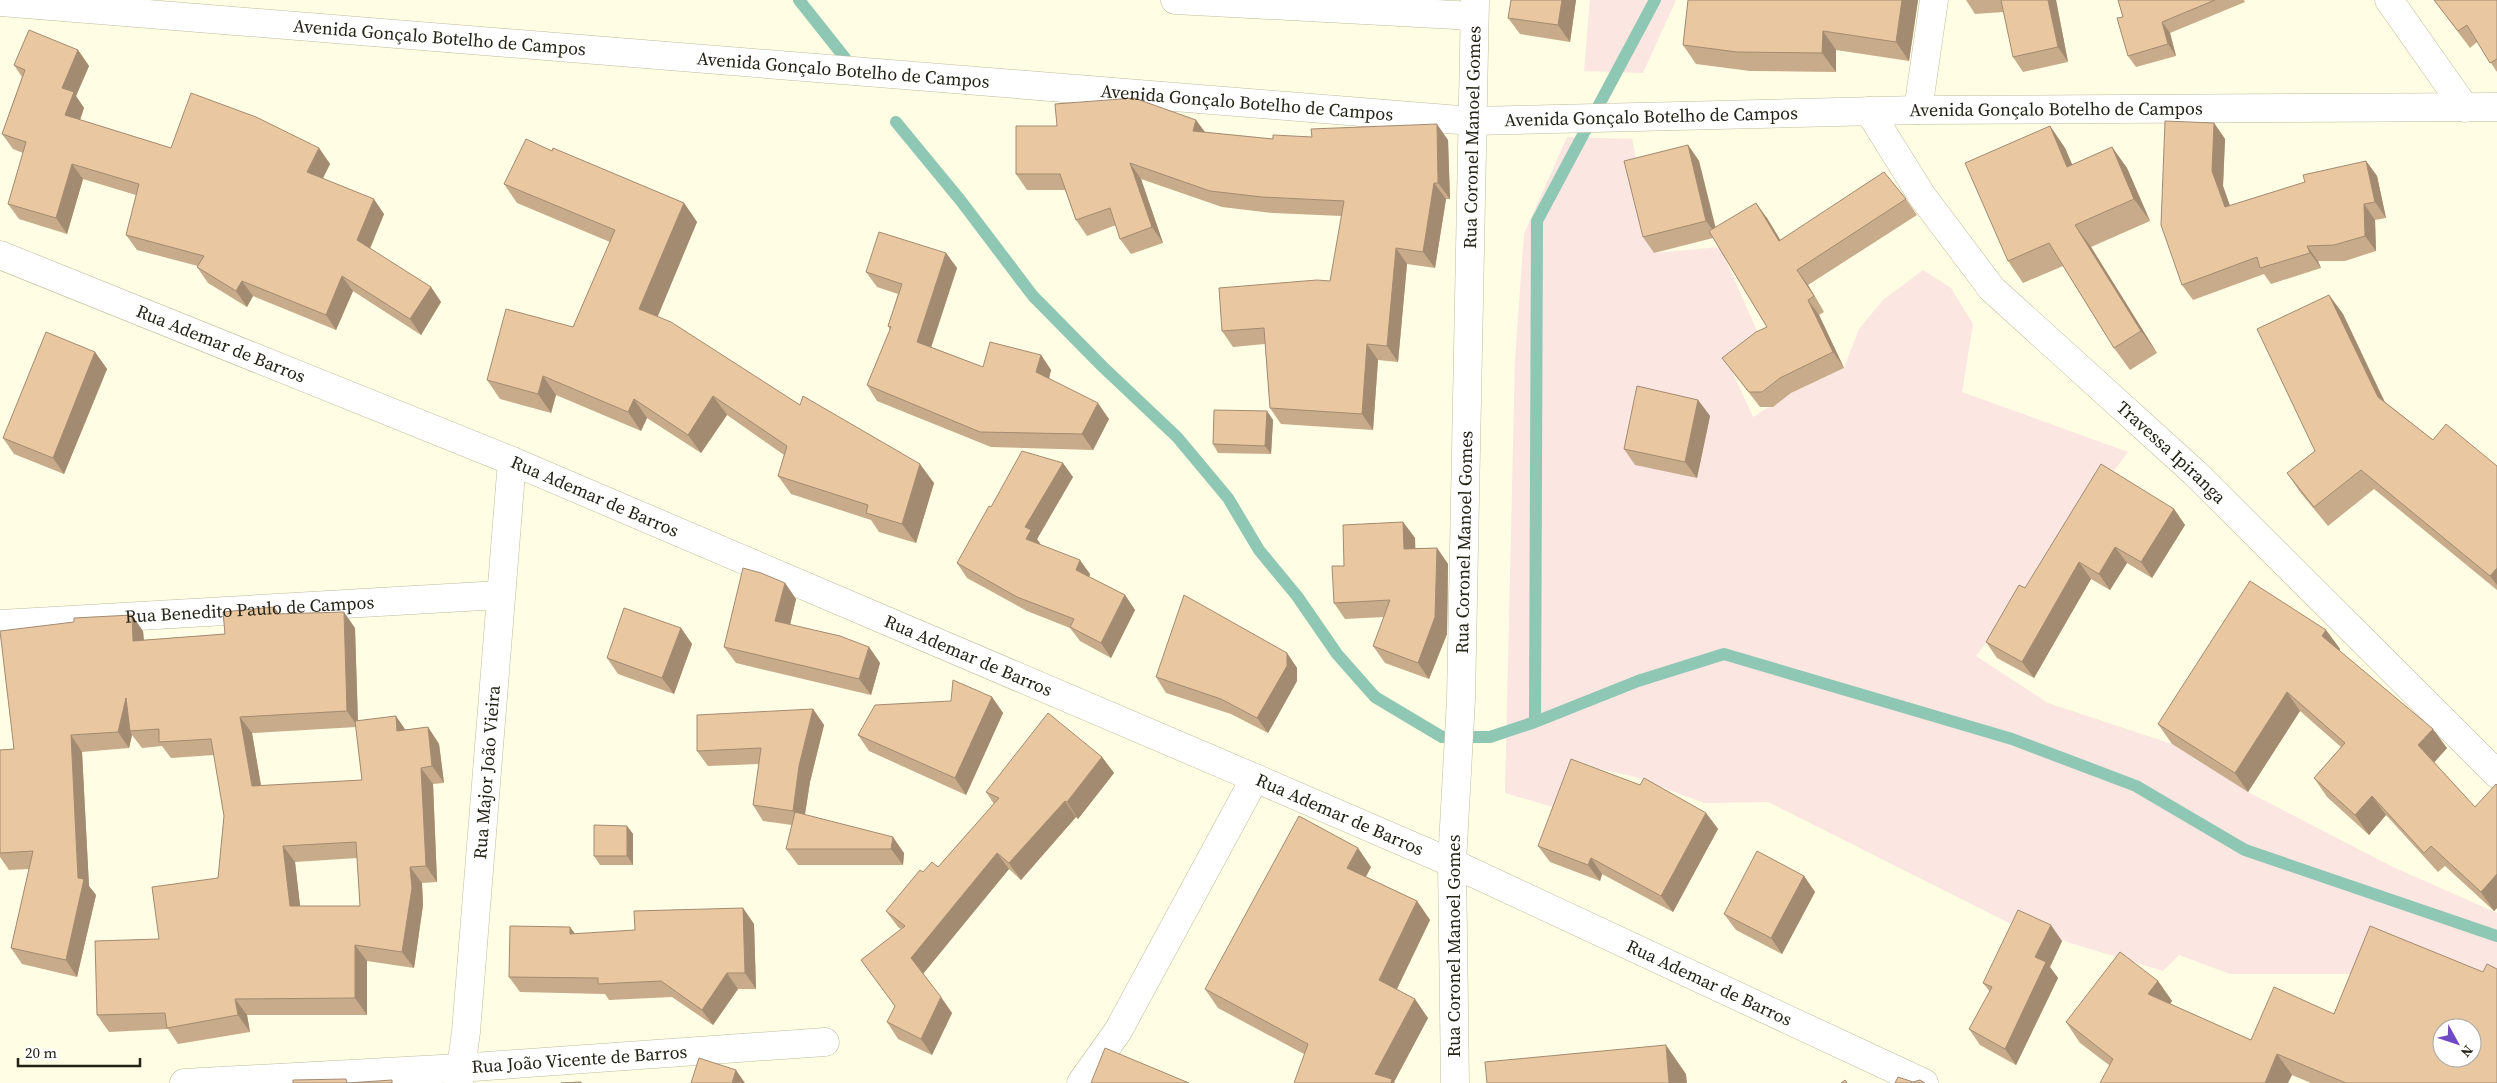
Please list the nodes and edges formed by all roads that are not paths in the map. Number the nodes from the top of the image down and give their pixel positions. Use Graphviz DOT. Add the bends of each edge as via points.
graph roads {
  1 [pos="1175,0"];
  2 [pos="1934,0"];
  3 [pos="2388,0"];
  4 [pos="0,2"];
  5 [pos="1475,8"];
  6 [pos="2497,107"];
  7 [pos="2465,108"];
  8 [pos="1918,110"];
  9 [pos="1869,111"];
  10 [pos="1472,121"];
  11 [pos="0,255"];
  12 [pos="512,461"];
  13 [pos="500,595"];
  14 [pos="0,624"];
  15 [pos="2497,774"];
  16 [pos="1255,778"];
  17 [pos="1452,863"];
  18 [pos="825,1042"];
  19 [pos="459,1076"];
  20 [pos="184,1083"];
  21 [pos="1082,1083"];
  22 [pos="1455,1083"];
  23 [pos="1924,1083"];
  1 -- 5 [label="street"];
  2 -- 8 [label="street"];
  3 -- 7 [label="street"];
  4 -- 10 [label="street, Avenida Gonçalo Botelho de Campos"];
  5 -- 10 [label="street, Rua Coronel Manoel Gomes"];
  6 -- 7 [label="street, Avenida Gonçalo Botelho de Campos"];
  7 -- 8 [label="street, Avenida Gonçalo Botelho de Campos"];
  8 -- 9 [label="street, Avenida Gonçalo Botelho de Campos"];
  9 -- 10 [label="street, Avenida Gonçalo Botelho de Campos"];
  9 -- 15 [label="street, Travessa Ipiranga" via="1922,196 1992,289 2195,473"];
  10 -- 17 [label="street, Rua Coronel Manoel Gomes" via="1462,699"];
  11 -- 12 [label="street, Rua Ademar de Barros"];
  12 -- 13 [label="street, Rua Major João Vieira"];
  12 -- 16 [label="street, Rua Ademar de Barros"];
  13 -- 14 [label="street, Rua Benedito Paulo de Campos"];
  13 -- 19 [label="street, Rua Major João Vieira"];
  16 -- 17 [label="street, Rua Ademar de Barros"];
  16 -- 21 [label="street" via="1118,1031"];
  17 -- 22 [label="street, Rua Coronel Manoel Gomes"];
  17 -- 23 [label="street, Rua Ademar de Barros"];
  18 -- 19 [label="street, Rua João Vicente de Barros"];
  19 -- 20 [label="street, Rua João Vicente de Barros"];
}
